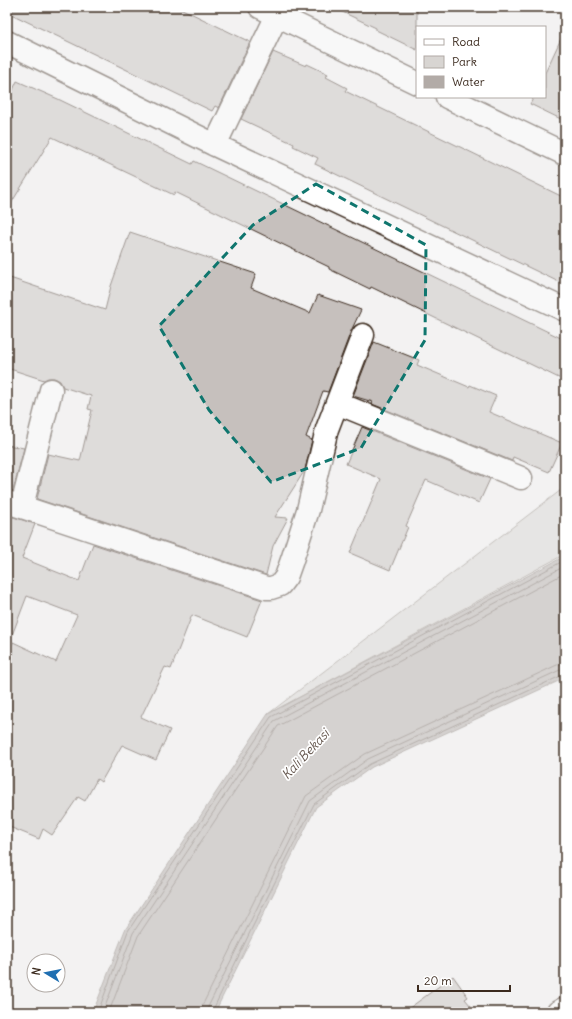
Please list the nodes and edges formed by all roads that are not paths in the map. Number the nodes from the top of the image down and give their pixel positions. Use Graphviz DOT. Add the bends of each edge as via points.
graph roads {
  1 [pos="272,10"];
  2 [pos="7,42"];
  3 [pos="416,82"];
  4 [pos="449,98"];
  5 [pos="215,145"];
  6 [pos="565,154"];
  7 [pos="565,310"];
  8 [pos="363,335"];
  9 [pos="51,390"];
  10 [pos="336,403"];
  11 [pos="521,478"];
  12 [pos="15,504"];
  13 [pos="565,1008"];
  14 [pos="558,1012"];
  1 -- 3 [label="street"];
  1 -- 5 [label="street"];
  2 -- 5 [label="street"];
  4 -- 6 [label="street"];
  5 -- 7 [label="street"];
  8 -- 10 [label="street"];
  9 -- 12 [label="street"];
  10 -- 11 [label="street"];
  10 -- 12 [label="street" via="292,560 286,577 280,585 272,588"];
  13 -- 14 [label="street"];
}
